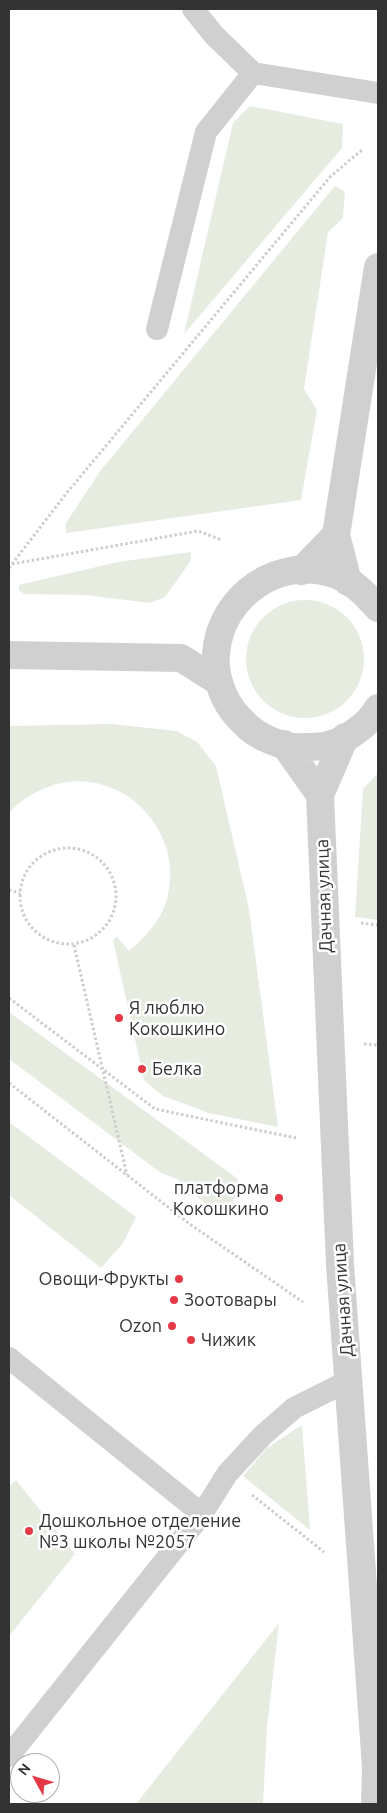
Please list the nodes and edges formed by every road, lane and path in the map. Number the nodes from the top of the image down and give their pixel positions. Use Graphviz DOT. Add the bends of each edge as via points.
graph roads {
  1 [pos="193,9"];
  2 [pos="253,73"];
  3 [pos="378,93"];
  4 [pos="363,149"];
  5 [pos="378,267"];
  6 [pos="157,329"];
  7 [pos="336,535"];
  8 [pos="222,540"];
  9 [pos="10,566"];
  10 [pos="301,571"];
  11 [pos="348,582"];
  12 [pos="378,608"];
  13 [pos="222,627"];
  14 [pos="9,655"];
  15 [pos="181,658"];
  16 [pos="219,682"];
  17 [pos="378,708"];
  18 [pos="345,737"];
  19 [pos="284,744"];
  20 [pos="320,795"];
  21 [pos="9,890"];
  22 [pos="20,893"];
  23 [pos="74,945"];
  24 [pos="9,998"];
  25 [pos="102,1071"];
  26 [pos="9,1083"];
  27 [pos="296,1138"];
  28 [pos="127,1175"];
  29 [pos="303,1302"];
  30 [pos="9,1358"];
  31 [pos="348,1381"];
  32 [pos="227,1474"];
  33 [pos="202,1514"];
  34 [pos="324,1552"];
  35 [pos="9,1756"];
  36 [pos="375,1804"];
  1 -- 2 [label="lane"];
  2 -- 3 [label="lane"];
  2 -- 6 [label="lane" via="206,132"];
  4 -- 9 [label="path" via="330,178 71,488"];
  5 -- 7 [label="street"];
  7 -- 10 [label="street"];
  7 -- 11 [label="street"];
  8 -- 9 [label="path" via="198,531"];
  10 -- 11 [label="street" via="337,575"];
  10 -- 13 [label="street" via="282,573 256,584 235,603"];
  11 -- 12 [label="street" via="361,589"];
  13 -- 15 [label="street"];
  13 -- 16 [label="street" via="216,654"];
  14 -- 15 [label="street"];
  15 -- 16 [label="street"];
  16 -- 19 [label="street" via="230,708 249,728 273,742"];
  17 -- 18 [label="street" via="354,734"];
  18 -- 19 [label="street" via="329,745 300,748"];
  18 -- 20 [label="street, Дачная улица"];
  19 -- 20 [label="street"];
  20 -- 31 [label="street, Дачная улица"];
  21 -- 22 [label="path"];
  22 -- 23 [label="path" via="23,914 30,928 58,944"];
  22 -- 23 [label="path" via="29,867 41,856 72,848 101,860 111,873 116,888 112,919 89,941"];
  23 -- 25 [label="path"];
  24 -- 25 [label="path"];
  25 -- 27 [label="path" via="155,1109"];
  25 -- 28 [label="path"];
  26 -- 28 [label="path"];
  28 -- 29 [label="path" via="191,1225"];
  30 -- 33 [label="lane"];
  31 -- 32 [label="lane" via="294,1408 263,1435"];
  31 -- 36 [label="street, Дачная улица" via="376,1768"];
  32 -- 33 [label="lane"];
  32 -- 34 [label="path"];
  33 -- 35 [label="lane"];
}
